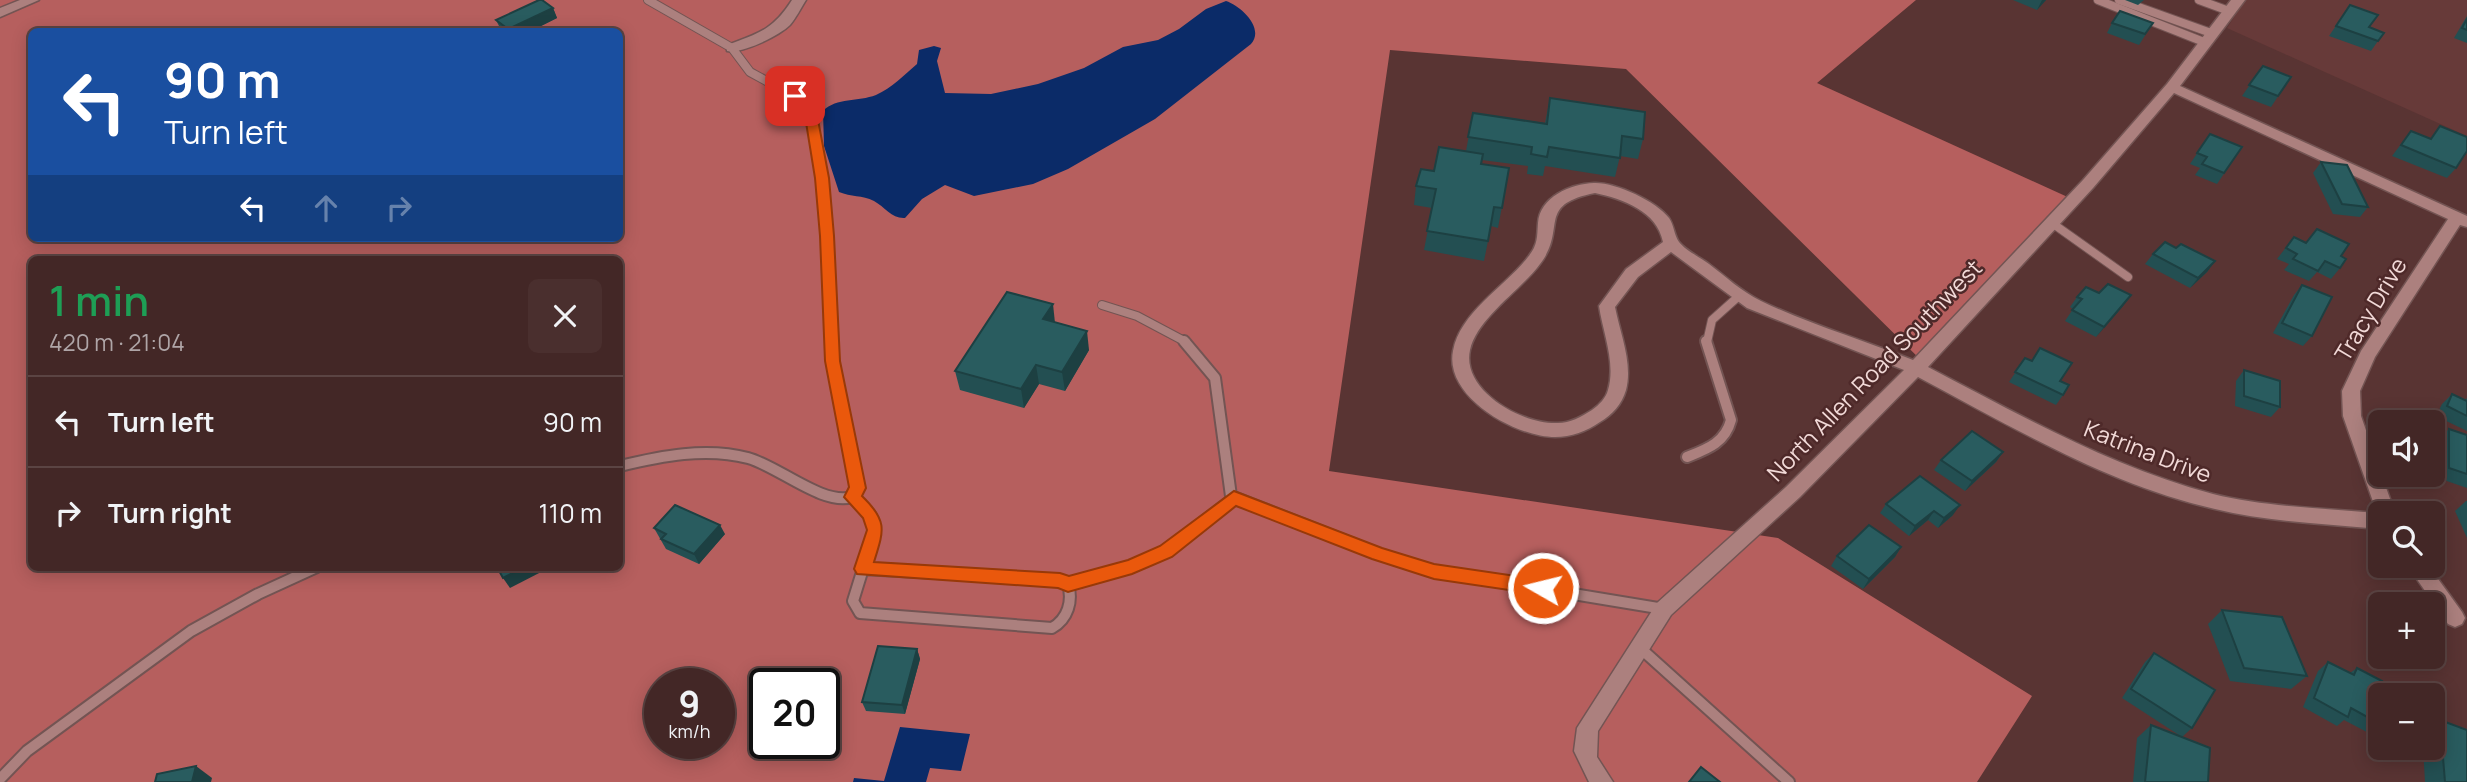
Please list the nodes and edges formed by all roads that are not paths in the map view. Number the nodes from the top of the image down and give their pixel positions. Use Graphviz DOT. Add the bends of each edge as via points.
graph roads {
  1 [pos="32,0"];
  2 [pos="648,0"];
  3 [pos="799,0"];
  4 [pos="2098,0"];
  5 [pos="2119,0"];
  6 [pos="2199,0"];
  7 [pos="2234,6"];
  8 [pos="0,13"];
  9 [pos="2208,37"];
  10 [pos="732,48"];
  11 [pos="2172,87"];
  12 [pos="2462,220"];
  13 [pos="2052,223"];
  14 [pos="1671,244"];
  15 [pos="2127,277"];
  16 [pos="1740,295"];
  17 [pos="1102,304"];
  18 [pos="1916,369"];
  19 [pos="1687,457"];
  20 [pos="623,465"];
  21 [pos="852,497"];
  22 [pos="1234,498"];
  23 [pos="2382,501"];
  24 [pos="2368,520"];
  25 [pos="863,569"];
  26 [pos="308,571"];
  27 [pos="2426,578"];
  28 [pos="1068,584"];
  29 [pos="1664,609"];
  30 [pos="2455,618"];
  31 [pos="1639,647"];
  32 [pos="0,779"];
  33 [pos="1602,782"];
  34 [pos="1789,782"];
  1 -- 8 [label="street"];
  2 -- 10 [label="lane"];
  3 -- 10 [label="street" via="785,22 770,34"];
  4 -- 9 [label="lane"];
  5 -- 9 [label="lane"];
  6 -- 7 [label="lane"];
  7 -- 9 [label="street, North Allen Road Southwest"];
  9 -- 11 [label="street, North Allen Road Southwest"];
  10 -- 21 [label="lane" via="750,72 810,109 827,236 832,361 858,488"];
  11 -- 12 [label="street"];
  11 -- 13 [label="street, North Allen Road Southwest"];
  12 -- 23 [label="street, Tracy Drive" via="2367,355 2351,391 2351,416"];
  13 -- 15 [label="lane"];
  13 -- 18 [label="street, North Allen Road Southwest"];
  14 -- 14 [label="street" via="1671,235 1654,213 1615,192 1595,188 1560,198 1548,213 1546,241 1533,263 1465,338 1461,367 1476,394 1507,416 1547,430 1575,428 1604,410 1617,389 1619,372 1607,306 1632,273"];
  14 -- 16 [label="street, Katrina Drive"];
  16 -- 18 [label="street, Katrina Drive"];
  16 -- 19 [label="lane" via="1712,320 1706,339 1731,420 1728,431 1713,447"];
  17 -- 22 [label="lane" via="1184,340 1215,378"];
  18 -- 24 [label="street, Katrina Drive" via="2058,443 2145,481 2216,502"];
  18 -- 29 [label="street, North Allen Road Southwest" via="1793,492"];
  20 -- 21 [label="lane" via="655,457 746,456 833,499"];
  21 -- 25 [label="lane" via="870,514 876,530"];
  22 -- 28 [label="lane" via="1166,551 1132,567"];
  22 -- 29 [label="lane" via="1434,571"];
  25 -- 28 [label="lane"];
  25 -- 28 [label="lane" via="853,601 867,616 1052,628 1066,615"];
  26 -- 32 [label="lane" via="191,631 27,751"];
  27 -- 30 [label="street"];
  29 -- 31 [label="street, North Allen Road Southwest"];
  31 -- 33 [label="street, North Allen Road Southwest" via="1588,728 1583,745"];
  31 -- 34 [label="lane"];
}
